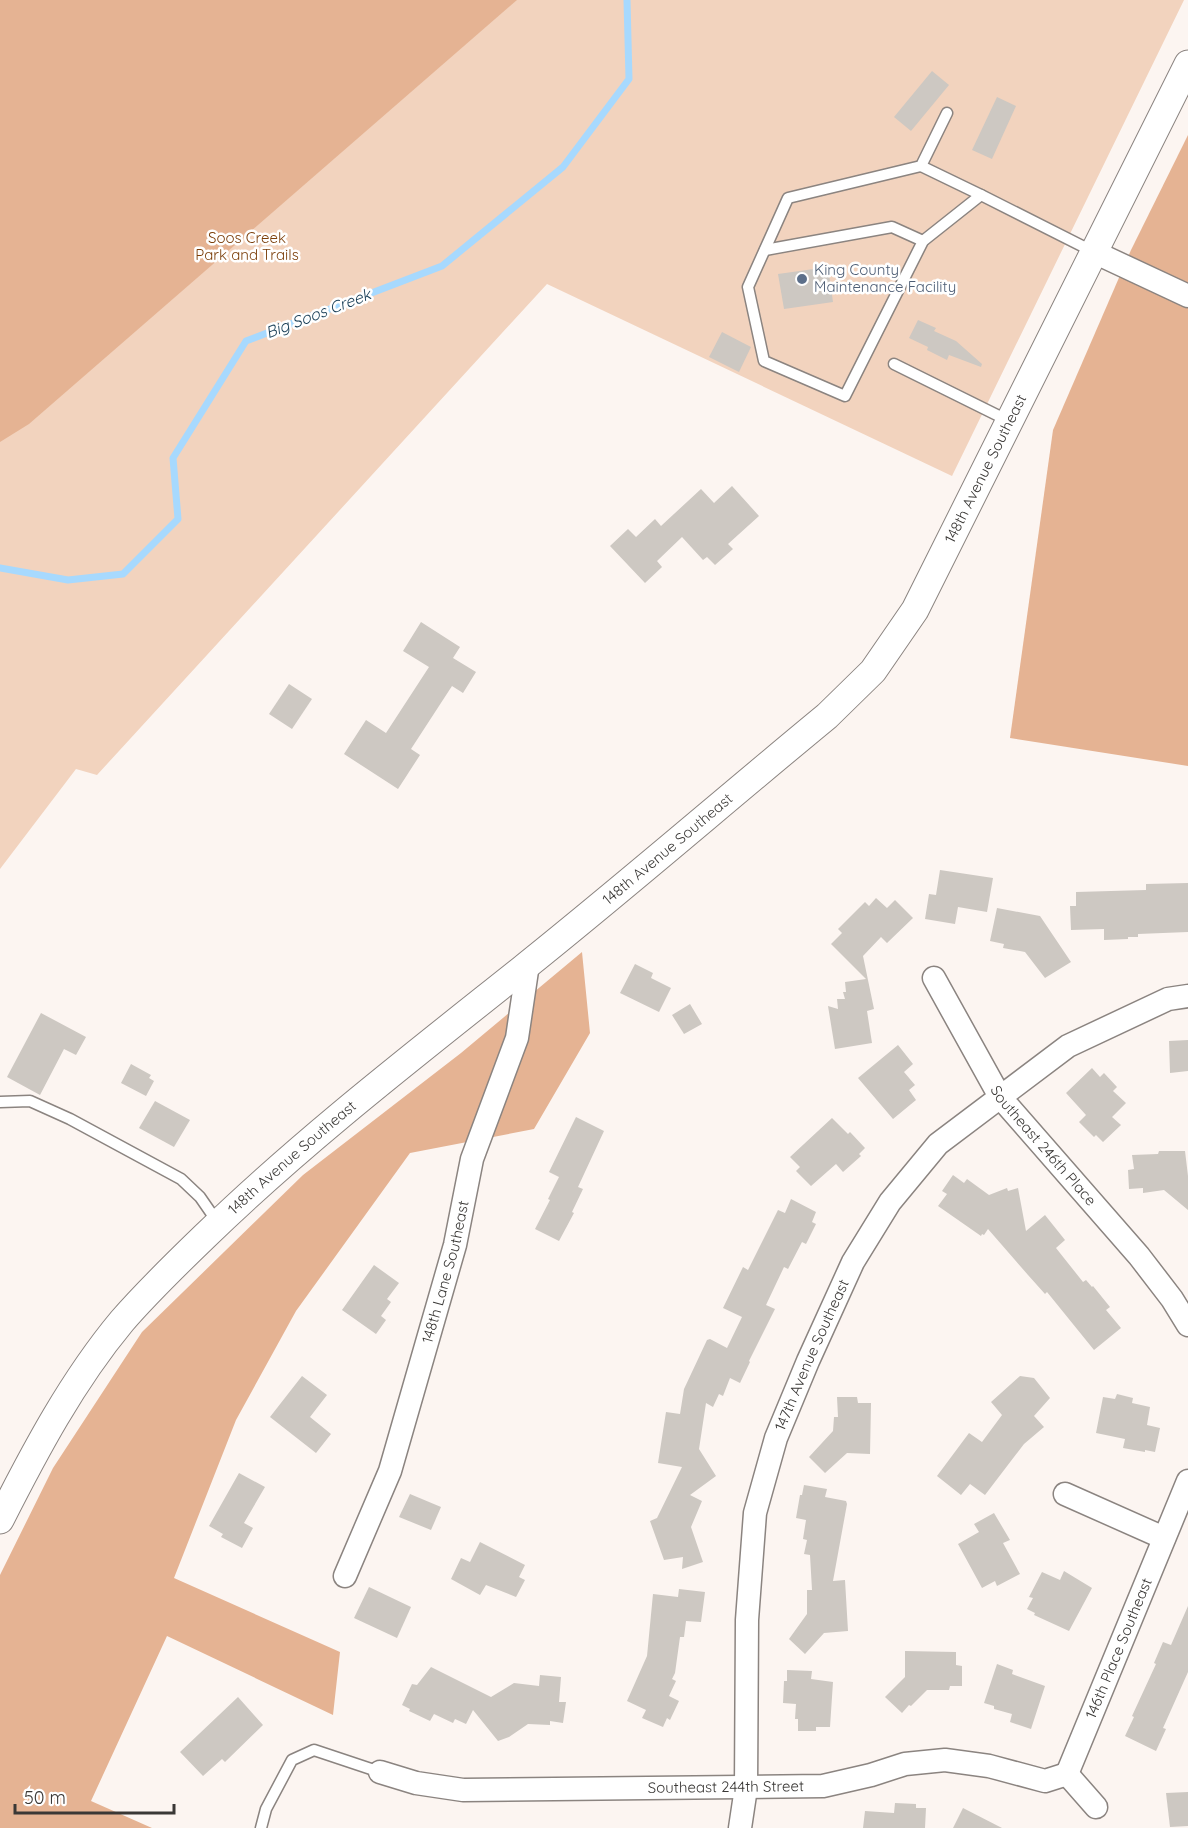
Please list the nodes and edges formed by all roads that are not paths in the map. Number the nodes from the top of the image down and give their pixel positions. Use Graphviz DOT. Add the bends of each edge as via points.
graph roads {
  1 [pos="1188,64"];
  2 [pos="947,113"];
  3 [pos="921,166"];
  4 [pos="981,195"];
  5 [pos="923,241"];
  6 [pos="765,250"];
  7 [pos="1094,252"];
  8 [pos="1188,296"];
  9 [pos="894,364"];
  10 [pos="1010,421"];
  11 [pos="528,964"];
  12 [pos="934,978"];
  13 [pos="1188,996"];
  14 [pos="1000,1097"];
  15 [pos="0,1102"];
  16 [pos="218,1223"];
  17 [pos="1188,1325"];
  18 [pos="1188,1481"];
  19 [pos="1065,1494"];
  20 [pos="0,1520"];
  21 [pos="1164,1538"];
  22 [pos="345,1576"];
  23 [pos="380,1772"];
  24 [pos="1067,1774"];
  25 [pos="746,1788"];
  26 [pos="1096,1807"];
  27 [pos="261,1828"];
  28 [pos="740,1828"];
  1 -- 7 [label="street, 148th Avenue Southeast"];
  2 -- 3 [label="lane"];
  3 -- 4 [label="lane"];
  3 -- 6 [label="lane" via="788,198"];
  4 -- 5 [label="lane"];
  4 -- 7 [label="lane"];
  5 -- 6 [label="lane" via="892,227"];
  5 -- 6 [label="lane" via="845,396 764,361 748,287"];
  7 -- 8 [label="street"];
  7 -- 10 [label="street, 148th Avenue Southeast"];
  9 -- 10 [label="lane"];
  10 -- 11 [label="street, 148th Avenue Southeast" via="915,610 873,671 827,716"];
  11 -- 16 [label="street, 148th Avenue Southeast" via="346,1110"];
  11 -- 22 [label="street, 148th Lane Southeast" via="517,1038 472,1159 455,1245 390,1471"];
  12 -- 14 [label="street, Southeast 246th Place"];
  13 -- 14 [label="street, 147th Avenue Southeast" via="1168,999 1068,1046"];
  14 -- 17 [label="street, Southeast 246th Place" via="1139,1256"];
  14 -- 25 [label="street, 147th Avenue Southeast" via="938,1144 890,1202 853,1262 776,1438 755,1513 747,1620"];
  15 -- 16 [label="lane" via="30,1101 181,1179"];
  16 -- 20 [label="street, 148th Avenue Southeast" via="144,1297 103,1346 47,1433"];
  18 -- 21 [label="street, 146th Place Southeast"];
  19 -- 21 [label="street"];
  21 -- 24 [label="street, 146th Place Southeast"];
  23 -- 25 [label="street, Southeast 244th Street" via="416,1783 463,1790"];
  23 -- 27 [label="lane" via="314,1750 292,1760 266,1809"];
  24 -- 25 [label="street, Southeast 244th Street" via="1045,1780 945,1760 905,1764 823,1786"];
  24 -- 26 [label="street"];
  25 -- 28 [label="street, 147th Avenue Southeast"];
}
